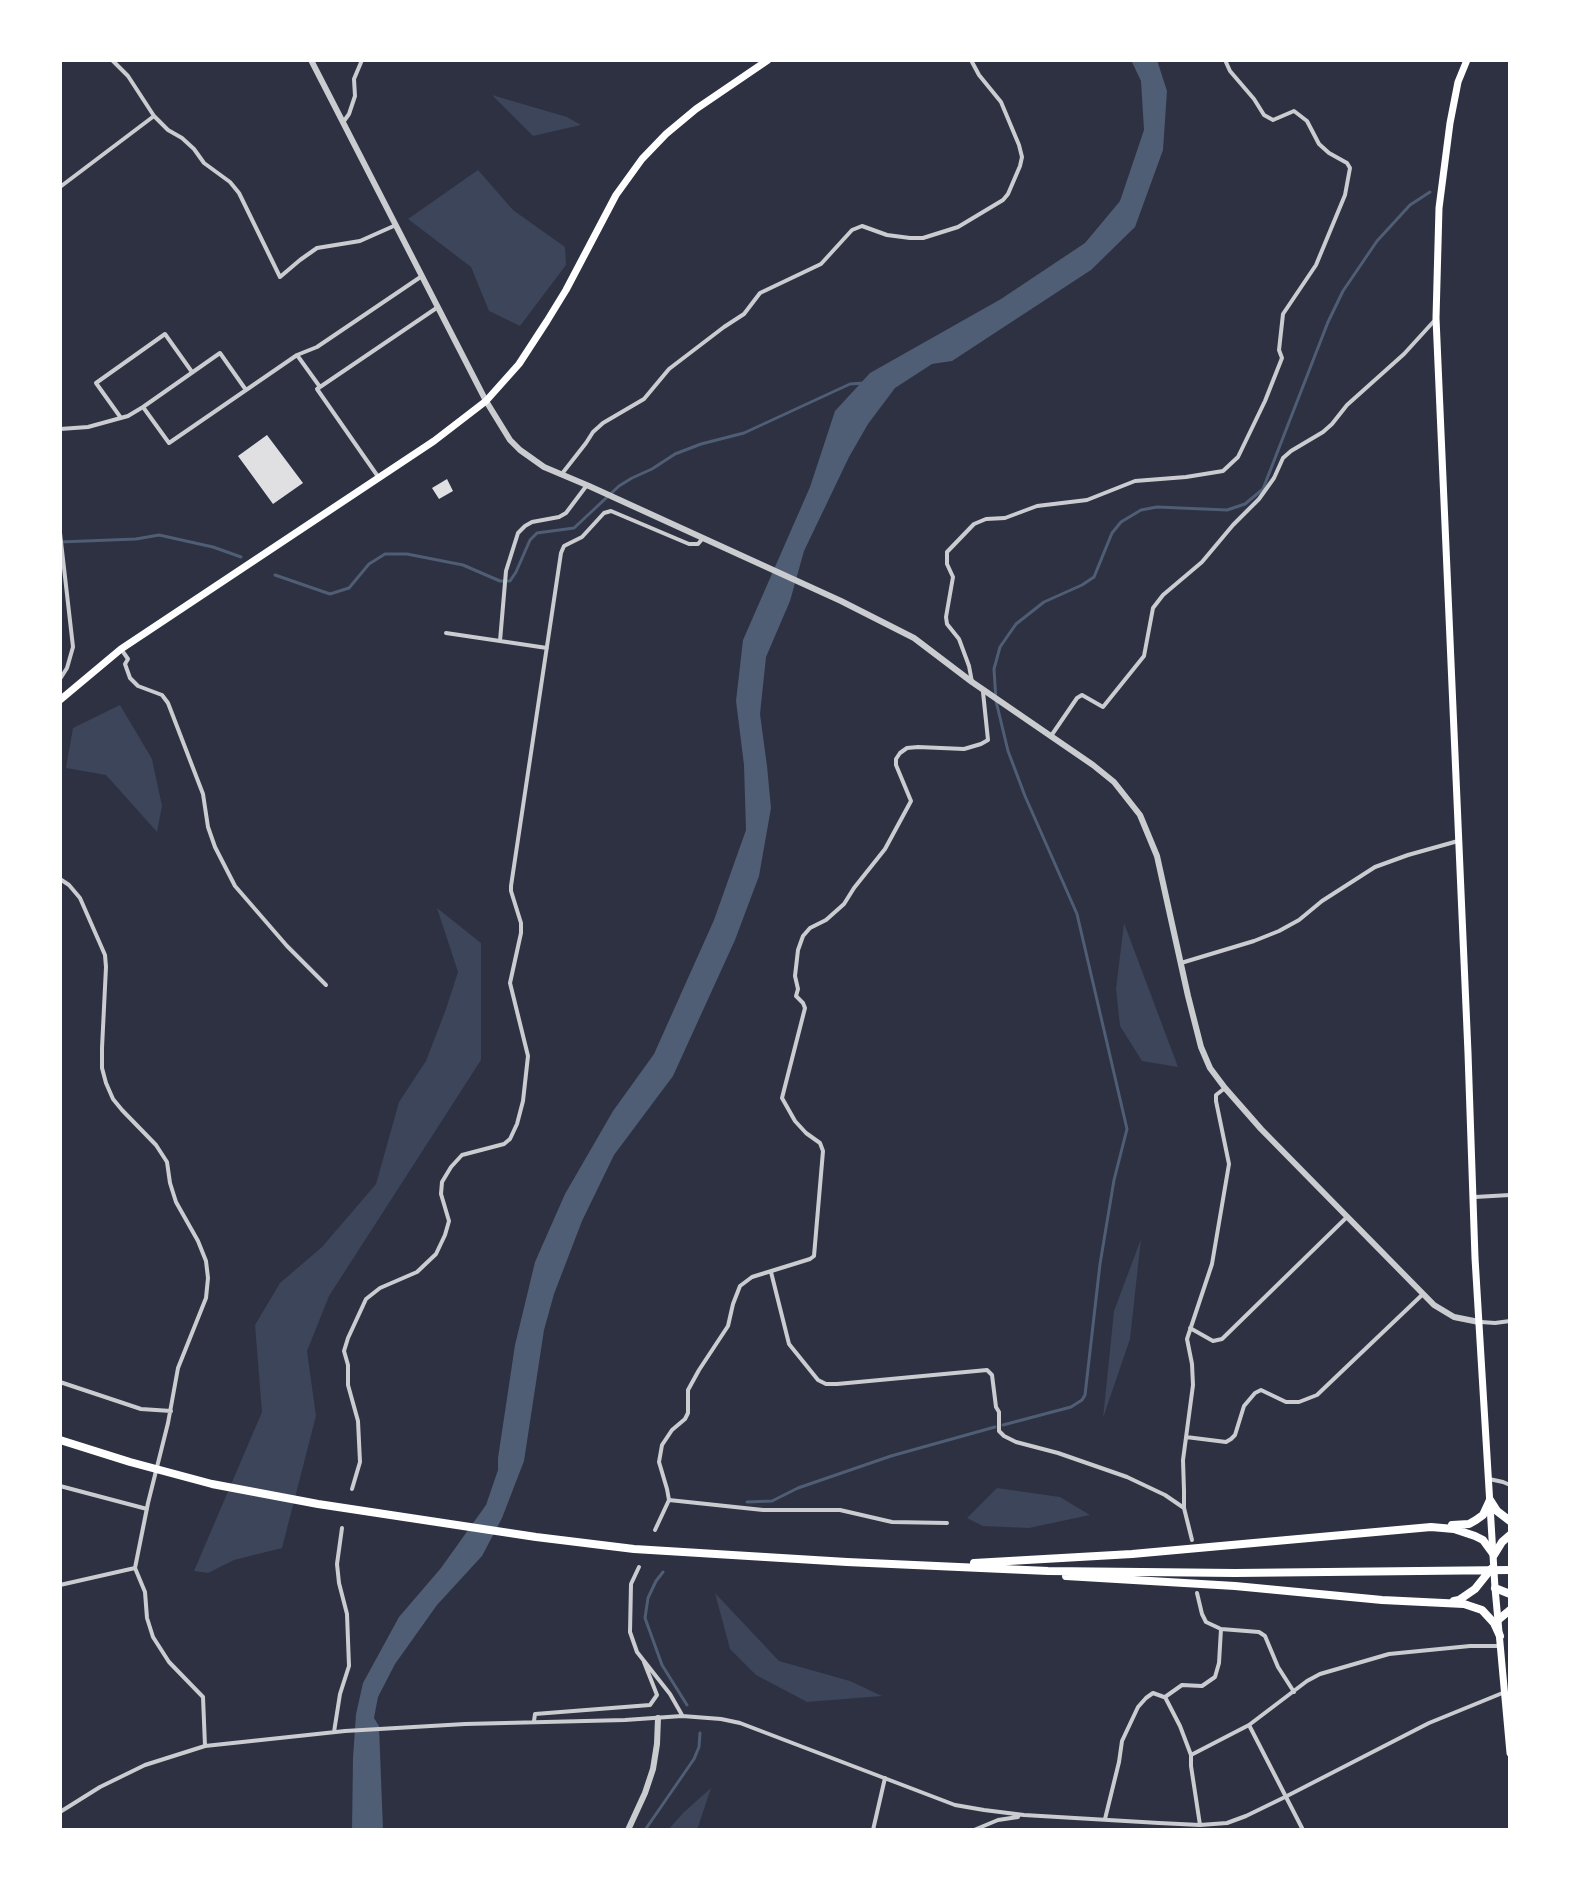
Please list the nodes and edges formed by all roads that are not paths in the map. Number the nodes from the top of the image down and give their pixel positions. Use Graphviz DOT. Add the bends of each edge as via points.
graph roads {
  1 [pos="112,60"];
  2 [pos="311,60"];
  3 [pos="362,60"];
  4 [pos="768,60"];
  5 [pos="971,60"];
  6 [pos="1225,60"];
  7 [pos="1467,60"];
  8 [pos="154,116"];
  9 [pos="343,122"];
  10 [pos="60,187"];
  11 [pos="396,225"];
  12 [pos="422,276"];
  13 [pos="438,307"];
  14 [pos="1436,318"];
  15 [pos="297,355"];
  16 [pos="192,372"];
  17 [pos="320,387"];
  18 [pos="246,390"];
  19 [pos="486,401"];
  20 [pos="143,407"];
  21 [pos="121,418"];
  22 [pos="60,429"];
  23 [pos="561,475"];
  24 [pos="379,478"];
  25 [pos="588,486"];
  26 [pos="60,533"];
  27 [pos="703,538"];
  28 [pos="446,633"];
  29 [pos="500,641"];
  30 [pos="547,648"];
  31 [pos="121,649"];
  32 [pos="60,679"];
  33 [pos="972,682"];
  34 [pos="983,688"];
  35 [pos="60,700"];
  36 [pos="1051,736"];
  37 [pos="1458,841"];
  38 [pos="60,879"];
  39 [pos="1180,963"];
  40 [pos="326,985"];
  41 [pos="1225,1088"];
  42 [pos="1510,1195"];
  43 [pos="1472,1198"];
  44 [pos="1347,1217"];
  45 [pos="771,1272"];
  46 [pos="1423,1294"];
  47 [pos="1510,1321"];
  48 [pos="1479,1322"];
  49 [pos="1190,1328"];
  50 [pos="60,1382"];
  51 [pos="171,1411"];
  52 [pos="1186,1437"];
  53 [pos="60,1441"];
  54 [pos="1488,1479"];
  55 [pos="1510,1485"];
  56 [pos="60,1486"];
  57 [pos="352,1489"];
  58 [pos="669,1500"];
  59 [pos="1490,1500"];
  60 [pos="147,1506"];
  61 [pos="1184,1508"];
  62 [pos="1510,1521"];
  63 [pos="947,1523"];
  64 [pos="1431,1527"];
  65 [pos="342,1528"];
  66 [pos="655,1530"];
  67 [pos="1510,1535"];
  68 [pos="1192,1540"];
  69 [pos="1494,1555"];
  70 [pos="1494,1565"];
  71 [pos="925,1566"];
  72 [pos="639,1567"];
  73 [pos="135,1568"];
  74 [pos="1510,1570"];
  75 [pos="60,1585"];
  76 [pos="1495,1588"];
  77 [pos="1197,1593"];
  78 [pos="1510,1594"];
  79 [pos="1445,1603"];
  80 [pos="1510,1610"];
  81 [pos="1498,1620"];
  82 [pos="1221,1629"];
  83 [pos="1500,1636"];
  84 [pos="1501,1646"];
  85 [pos="644,1662"];
  86 [pos="1294,1692"];
  87 [pos="1505,1692"];
  88 [pos="1165,1697"];
  89 [pos="682,1716"];
  90 [pos="658,1718"];
  91 [pos="534,1721"];
  92 [pos="1249,1725"];
  93 [pos="334,1732"];
  94 [pos="205,1746"];
  95 [pos="1510,1753"];
  96 [pos="1191,1755"];
  97 [pos="885,1778"];
  98 [pos="1285,1797"];
  99 [pos="60,1812"];
  100 [pos="1024,1815"];
  101 [pos="1105,1819"];
  102 [pos="1200,1825"];
  103 [pos="628,1830"];
  104 [pos="873,1830"];
  105 [pos="974,1830"];
  106 [pos="1303,1830"];
  1 -- 8 [label="street"];
  2 -- 9 [label="street"];
  3 -- 9 [label="street"];
  4 -- 19 [label="highway" via="696,109 642,159 616,195 547,321"];
  5 -- 23 [label="street" via="1001,102 1022,157 1003,200 958,227 923,238 887,235 862,226 852,230 821,264 760,293 744,314 669,369 644,399 603,423"];
  6 -- 33 [label="street" via="1264,115 1273,120 1294,111 1307,121 1319,144 1350,168 1345,195 1316,265 1283,314 1282,358 1265,401 1238,457 1223,471 1135,481 1087,500 1037,506 974,524 947,552 953,577 946,617"];
  7 -- 14 [label="highway" via="1450,123 1439,208"];
  8 -- 10 [label="street"];
  8 -- 11 [label="street" via="239,193 280,277 317,248 360,241"];
  9 -- 11 [label="street"];
  11 -- 12 [label="street"];
  12 -- 13 [label="street"];
  12 -- 15 [label="street"];
  13 -- 17 [label="street"];
  13 -- 19 [label="street"];
  14 -- 36 [label="street" via="1323,432 1283,458 1259,499 1202,562 1163,595 1153,608 1144,656 1103,707 1082,695"];
  14 -- 37 [label="highway"];
  15 -- 17 [label="street"];
  15 -- 18 [label="street"];
  16 -- 18 [label="street" via="220,353"];
  16 -- 20 [label="street"];
  16 -- 21 [label="street" via="165,334 96,383"];
  17 -- 24 [label="street"];
  18 -- 20 [label="street" via="169,443"];
  19 -- 23 [label="street" via="520,450"];
  19 -- 24 [label="highway"];
  20 -- 21 [label="street"];
  21 -- 22 [label="street"];
  23 -- 25 [label="street"];
  24 -- 31 [label="highway"];
  25 -- 27 [label="street"];
  25 -- 29 [label="street" via="566,513 532,522 518,533 506,571"];
  26 -- 32 [label="street" via="73,647"];
  27 -- 30 [label="street" via="689,544 617,512 604,513 561,553"];
  27 -- 33 [label="street" via="914,638"];
  28 -- 29 [label="street"];
  29 -- 30 [label="street"];
  30 -- 57 [label="street" via="511,886 521,923 510,983 528,1056 523,1101 510,1139 462,1155 442,1182 449,1221 436,1254 417,1272 366,1299 348,1338 344,1351 357,1412 360,1462"];
  31 -- 35 [label="highway"];
  31 -- 40 [label="street" via="130,678 168,703 203,794 215,847 235,886"];
  33 -- 34 [label="street"];
  34 -- 36 [label="street"];
  34 -- 45 [label="street" via="988,740 964,749 918,747 900,753 896,765 911,801 885,849 844,904 803,936 795,976 796,996 805,1008 782,1098 823,1151 816,1243 810,1259"];
  36 -- 39 [label="street" via="1114,782 1140,815 1157,856"];
  37 -- 39 [label="street" via="1375,867 1279,931"];
  37 -- 43 [label="highway"];
  38 -- 51 [label="street" via="80,898 105,955 106,1083 113,1099 167,1162 176,1202 206,1261 206,1298 178,1368"];
  39 -- 41 [label="street" via="1201,1047"];
  41 -- 44 [label="street"];
  41 -- 49 [label="street" via="1216,1101 1229,1164 1212,1264"];
  42 -- 43 [label="street"];
  43 -- 48 [label="highway"];
  44 -- 46 [label="street"];
  44 -- 49 [label="street" via="1222,1339 1213,1341"];
  45 -- 58 [label="street" via="740,1286 728,1326 688,1390 688,1413 662,1445 659,1462"];
  45 -- 61 [label="street" via="789,1344 818,1380 837,1384 987,1370 1004,1436 1127,1477"];
  46 -- 48 [label="street" via="1445,1312"];
  46 -- 52 [label="street" via="1317,1395 1286,1402 1261,1390 1244,1406 1231,1439"];
  47 -- 48 [label="street"];
  48 -- 54 [label="highway"];
  49 -- 52 [label="street" via="1193,1385"];
  50 -- 51 [label="street" via="141,1409"];
  51 -- 60 [label="street"];
  52 -- 61 [label="street"];
  53 -- 71 [label="highway" via="212,1484 416,1520 634,1549"];
  54 -- 55 [label="street"];
  54 -- 59 [label="highway"];
  56 -- 60 [label="street"];
  58 -- 63 [label="street" via="763,1510 840,1510 892,1522"];
  58 -- 66 [label="street"];
  59 -- 62 [label="highway"];
  59 -- 64 [label="highway" via="1483,1515 1469,1524"];
  59 -- 69 [label="highway"];
  60 -- 73 [label="street"];
  61 -- 68 [label="street"];
  64 -- 69 [label="highway" via="1475,1536"];
  64 -- 71 [label="highway"];
  65 -- 93 [label="street" via="337,1564 347,1614 349,1666"];
  67 -- 69 [label="highway"];
  69 -- 70 [label="highway"];
  70 -- 76 [label="highway"];
  70 -- 79 [label="highway" via="1467,1595"];
  71 -- 74 [label="highway" via="1235,1573"];
  71 -- 79 [label="highway"];
  72 -- 85 [label="street" via="631,1584 629,1625"];
  73 -- 75 [label="street"];
  73 -- 94 [label="street" via="153,1637 203,1697"];
  76 -- 78 [label="highway"];
  76 -- 81 [label="highway"];
  77 -- 82 [label="street" via="1206,1622"];
  79 -- 83 [label="highway" via="1482,1610"];
  80 -- 81 [label="highway"];
  81 -- 83 [label="highway"];
  82 -- 86 [label="street" via="1265,1636"];
  82 -- 88 [label="street" via="1215,1677 1202,1686 1182,1685"];
  83 -- 84 [label="highway"];
  84 -- 86 [label="street" via="1389,1654 1320,1674"];
  84 -- 87 [label="highway"];
  85 -- 89 [label="street"];
  85 -- 91 [label="street" via="657,1695 650,1705 535,1714"];
  86 -- 92 [label="street"];
  87 -- 95 [label="highway"];
  87 -- 98 [label="street" via="1429,1723"];
  88 -- 96 [label="street"];
  88 -- 101 [label="street" via="1153,1693 1138,1707 1122,1741"];
  89 -- 90 [label="street"];
  89 -- 97 [label="street" via="740,1723"];
  90 -- 91 [label="street"];
  90 -- 103 [label="street" via="653,1769"];
  91 -- 93 [label="street"];
  92 -- 96 [label="street"];
  92 -- 98 [label="street"];
  93 -- 94 [label="street"];
  94 -- 99 [label="street" via="145,1765"];
  96 -- 102 [label="street"];
  97 -- 100 [label="street" via="955,1805"];
  97 -- 104 [label="street"];
  98 -- 102 [label="street" via="1237,1820"];
  98 -- 106 [label="street"];
  100 -- 101 [label="street"];
  100 -- 105 [label="street"];
  101 -- 102 [label="street"];
}
